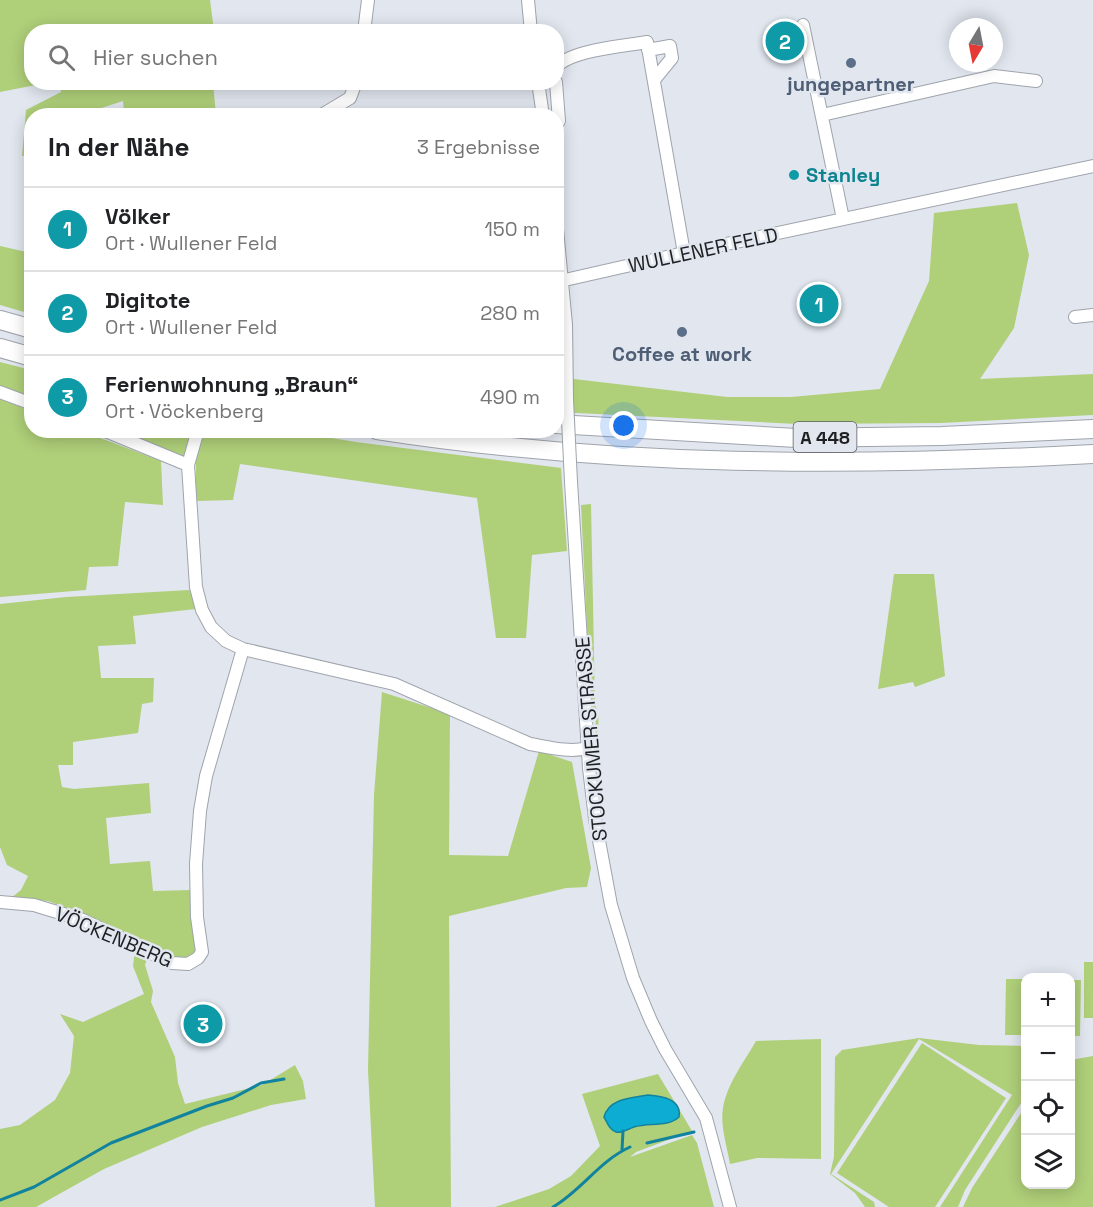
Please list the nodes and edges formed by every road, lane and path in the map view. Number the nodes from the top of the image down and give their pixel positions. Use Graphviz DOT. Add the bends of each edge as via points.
graph roads {
  1 [pos="368,0"];
  2 [pos="528,0"];
  3 [pos="365,24"];
  4 [pos="530,24"];
  5 [pos="803,25"];
  6 [pos="648,50"];
  7 [pos="564,61"];
  8 [pos="654,80"];
  9 [pos="1036,81"];
  10 [pos="353,90"];
  11 [pos="539,90"];
  12 [pos="557,90"];
  13 [pos="333,108"];
  14 [pos="542,108"];
  15 [pos="558,108"];
  16 [pos="822,114"];
  17 [pos="1093,166"];
  18 [pos="843,219"];
  19 [pos="684,253"];
  20 [pos="564,281"];
  21 [pos="1093,315"];
  22 [pos="1075,318"];
  23 [pos="0,320"];
  24 [pos="24,327"];
  25 [pos="0,348"];
  26 [pos="564,349"];
  27 [pos="24,355"];
  28 [pos="0,392"];
  29 [pos="24,401"];
  30 [pos="564,424"];
  31 [pos="1093,429"];
  32 [pos="122,438"];
  33 [pos="196,438"];
  34 [pos="433,438"];
  35 [pos="1093,454"];
  36 [pos="188,465"];
  37 [pos="243,648"];
  38 [pos="587,748"];
  39 [pos="0,902"];
  40 [pos="730,1207"];
  1 -- 3 [label="street"];
  2 -- 4 [label="street"];
  5 -- 16 [label="street"];
  6 -- 7 [label="street" via="647,42"];
  6 -- 8 [label="street"];
  6 -- 8 [label="street" via="670,46 672,58"];
  8 -- 19 [label="street"];
  9 -- 16 [label="street" via="994,76"];
  10 -- 13 [label="street" via="350,98"];
  11 -- 14 [label="street"];
  12 -- 15 [label="street"];
  16 -- 18 [label="street"];
  17 -- 18 [label="street, WULLENER FELD"];
  18 -- 19 [label="street, WULLENER FELD"];
  19 -- 20 [label="street, WULLENER FELD"];
  21 -- 22 [label="street"];
  23 -- 24 [label="highway"];
  25 -- 27 [label="highway"];
  26 -- 38 [label="street, STOCKUMER STRASSE, bridge"];
  28 -- 29 [label="street"];
  30 -- 31 [label="highway, A 448" via="795,438"];
  32 -- 36 [label="street"];
  33 -- 36 [label="street"];
  34 -- 35 [label="highway, A 448" via="582,455 806,463"];
  36 -- 37 [label="street" via="196,587 202,610 211,627 226,641"];
  37 -- 38 [label="street" via="394,684 530,744"];
  37 -- 39 [label="street, VÖCKENBERG" via="206,776 200,811 196,864 202,952 198,958 188,964 172,963 83,920 34,905"];
  38 -- 40 [label="street, STOCKUMER STRASSE" via="602,863 621,942 651,1021 706,1118"];
}
